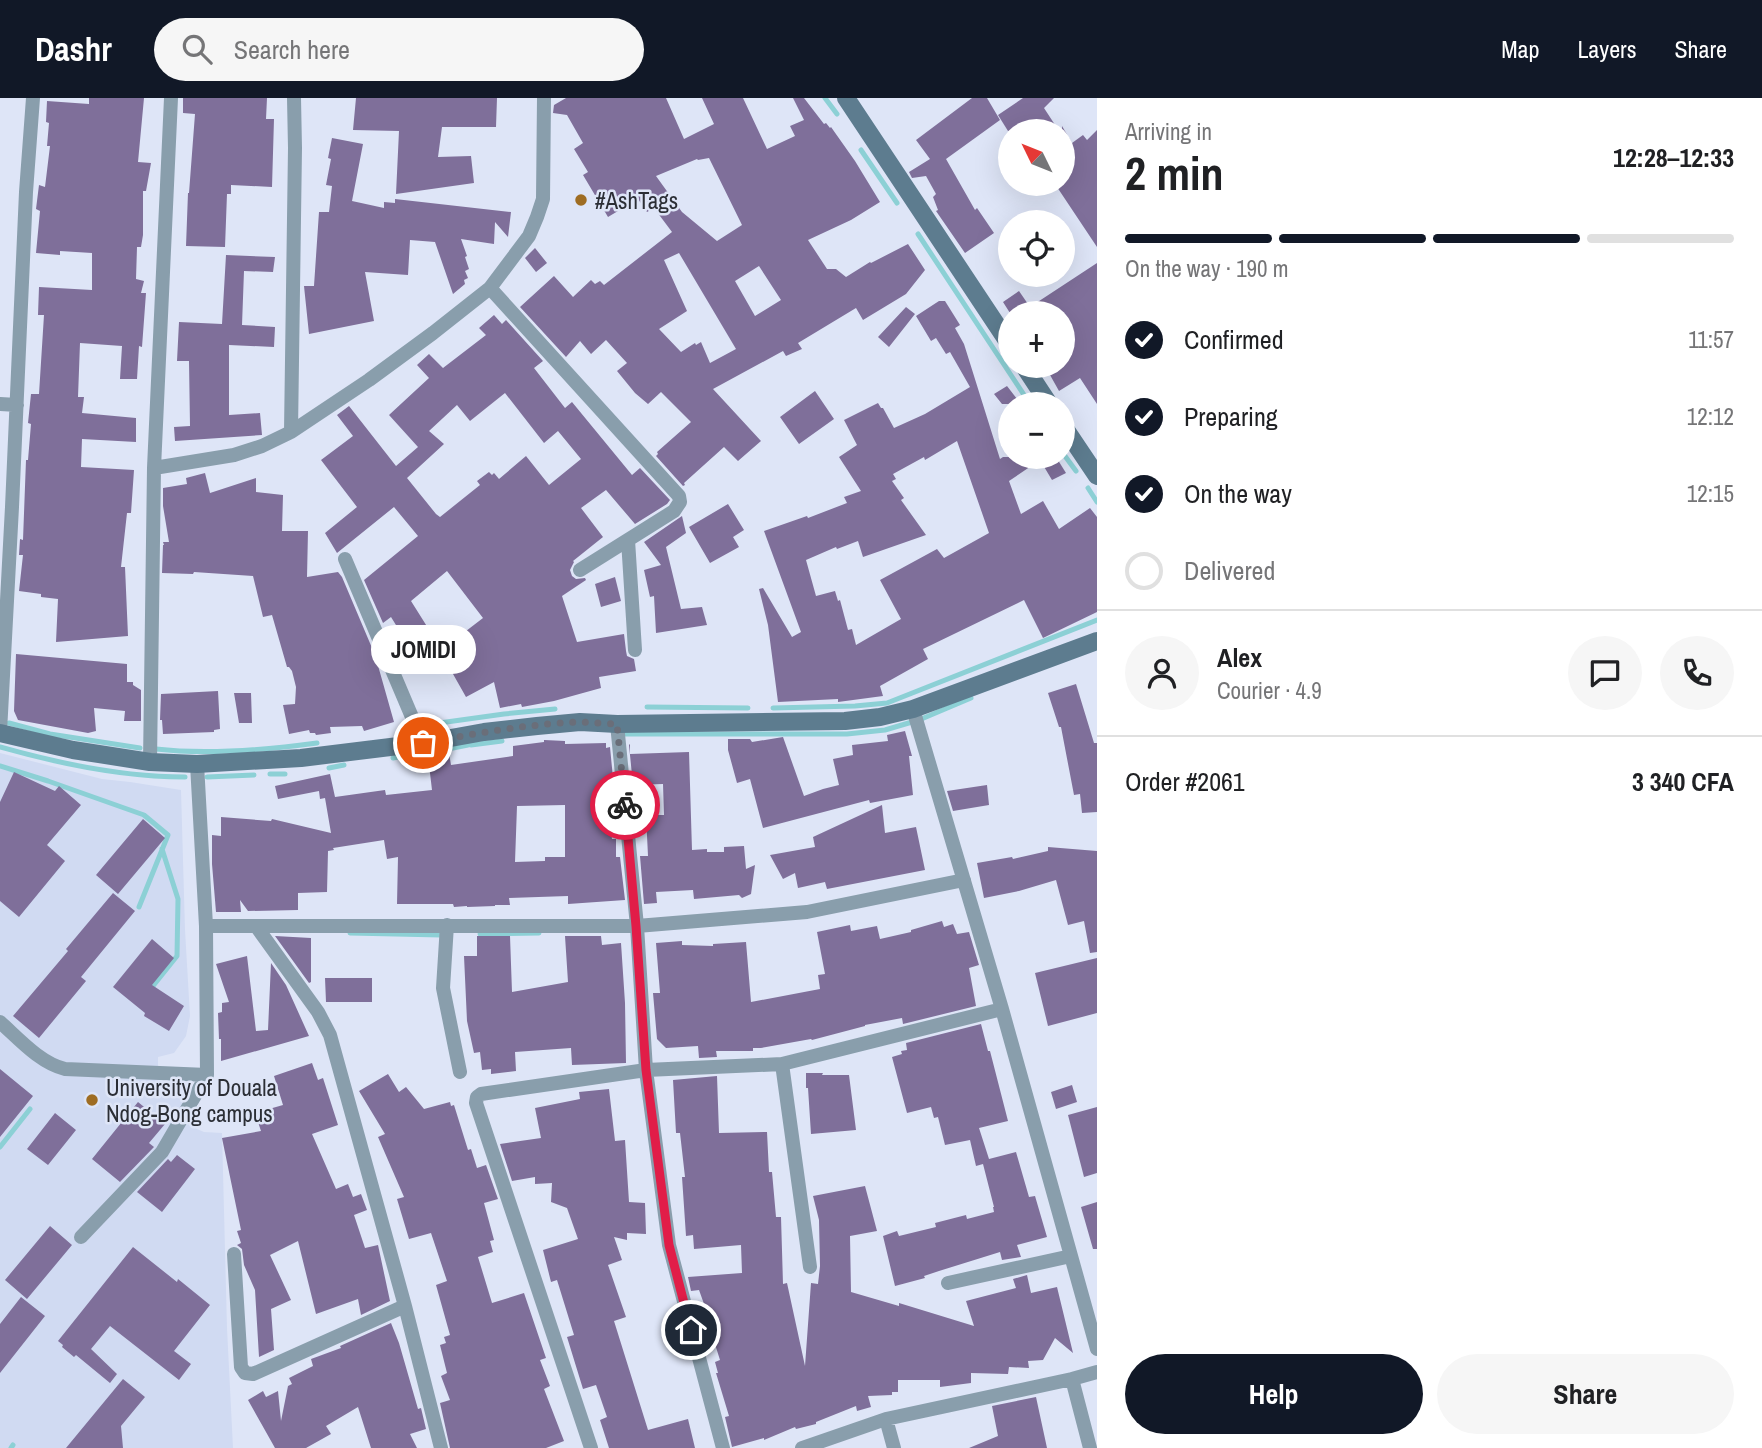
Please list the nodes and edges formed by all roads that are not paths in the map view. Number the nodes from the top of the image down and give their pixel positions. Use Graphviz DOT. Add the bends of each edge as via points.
graph roads {
  1 [pos="33,98"];
  2 [pos="171,98"];
  3 [pos="294,98"];
  4 [pos="544,98"];
  5 [pos="846,98"];
  6 [pos="490,288"];
  7 [pos="998,327"];
  8 [pos="0,404"];
  9 [pos="17,405"];
  10 [pos="291,432"];
  11 [pos="1075,443"];
  12 [pos="154,468"];
  13 [pos="1097,476"];
  14 [pos="628,540"];
  15 [pos="345,559"];
  16 [pos="580,570"];
  17 [pos="1097,640"];
  18 [pos="635,650"];
  19 [pos="913,709"];
  20 [pos="617,724"];
  21 [pos="0,732"];
  22 [pos="423,743"];
  23 [pos="150,762"];
  24 [pos="197,764"];
  25 [pos="964,880"];
  26 [pos="447,925"];
  27 [pos="206,926"];
  28 [pos="256,926"];
  29 [pos="636,926"];
  30 [pos="1003,1009"];
  31 [pos="0,1022"];
  32 [pos="782,1064"];
  33 [pos="646,1070"];
  34 [pos="460,1072"];
  35 [pos="207,1075"];
  36 [pos="81,1237"];
  37 [pos="234,1254"];
  38 [pos="1071,1256"];
  39 [pos="810,1266"];
  40 [pos="948,1283"];
  41 [pos="405,1306"];
  42 [pos="1097,1349"];
  43 [pos="1097,1372"];
  44 [pos="1072,1379"];
  45 [pos="886,1419"];
  46 [pos="441,1448"];
  47 [pos="591,1448"];
  48 [pos="723,1448"];
  49 [pos="802,1448"];
  50 [pos="894,1448"];
  51 [pos="1090,1448"];
  1 -- 9 [label="street"];
  2 -- 12 [label="street"];
  3 -- 10 [label="street"];
  4 -- 6 [label="street" via="542,199 537,217 529,236"];
  5 -- 7 [label="main road"];
  6 -- 10 [label="street" via="369,380"];
  6 -- 14 [label="street" via="679,496 674,511"];
  8 -- 9 [label="street"];
  9 -- 21 [label="street"];
  10 -- 12 [label="street" via="233,455"];
  11 -- 13 [label="main road"];
  12 -- 23 [label="street"];
  14 -- 16 [label="street"];
  14 -- 18 [label="street"];
  15 -- 22 [label="street"];
  17 -- 19 [label="main road"];
  19 -- 20 [label="main road" via="845,721"];
  19 -- 25 [label="street"];
  20 -- 22 [label="main road" via="548,725"];
  20 -- 29 [label="street"];
  21 -- 23 [label="main road"];
  22 -- 24 [label="main road" via="301,758"];
  23 -- 24 [label="main road"];
  24 -- 27 [label="street"];
  25 -- 29 [label="street" via="807,912"];
  25 -- 30 [label="street"];
  26 -- 28 [label="street"];
  26 -- 29 [label="street"];
  26 -- 34 [label="street" via="443,988"];
  27 -- 28 [label="street"];
  27 -- 35 [label="street"];
  28 -- 41 [label="street" via="330,1035"];
  29 -- 33 [label="street"];
  30 -- 32 [label="street"];
  30 -- 38 [label="street"];
  31 -- 35 [label="street" via="42,1058 65,1069"];
  32 -- 33 [label="street"];
  32 -- 39 [label="street"];
  33 -- 47 [label="street" via="481,1094 476,1103"];
  33 -- 48 [label="street" via="671,1259"];
  35 -- 36 [label="street" via="162,1152"];
  37 -- 41 [label="street" via="245,1373 253,1374"];
  38 -- 40 [label="street"];
  38 -- 42 [label="street"];
  41 -- 46 [label="street"];
  43 -- 44 [label="street"];
  44 -- 45 [label="street"];
  44 -- 51 [label="street"];
  45 -- 49 [label="street"];
  45 -- 50 [label="street"];
}
